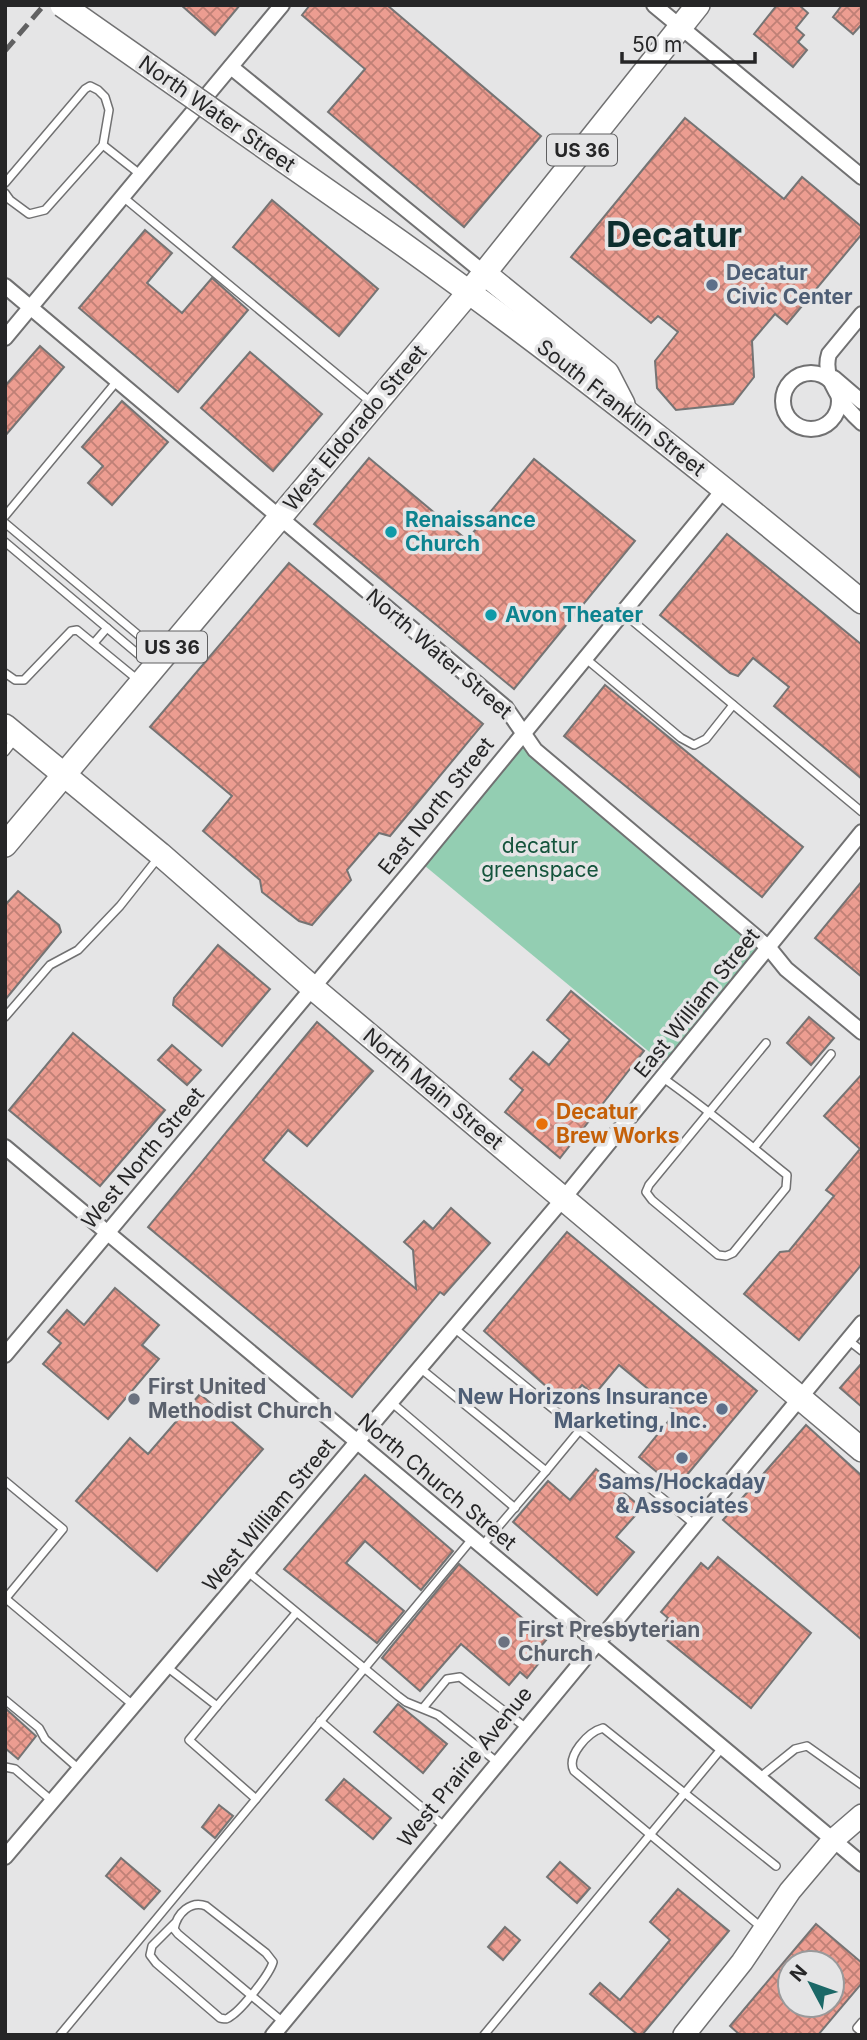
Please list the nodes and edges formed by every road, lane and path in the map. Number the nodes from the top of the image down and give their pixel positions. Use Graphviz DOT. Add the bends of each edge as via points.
graph roads {
  1 [pos="62,5"];
  2 [pos="282,5"];
  3 [pos="654,5"];
  4 [pos="698,5"];
  5 [pos="681,27"];
  6 [pos="232,66"];
  7 [pos="103,145"];
  8 [pos="141,175"];
  9 [pos="862,177"];
  10 [pos="5,183"];
  11 [pos="5,193"];
  12 [pos="123,197"];
  13 [pos="477,282"];
  14 [pos="5,286"];
  15 [pos="31,307"];
  16 [pos="862,314"];
  17 [pos="5,338"];
  18 [pos="830,354"];
  19 [pos="802,375"];
  20 [pos="832,380"];
  21 [pos="117,381"];
  22 [pos="862,402"];
  23 [pos="375,405"];
  24 [pos="862,424"];
  25 [pos="725,488"];
  26 [pos="5,516"];
  27 [pos="280,519"];
  28 [pos="5,523"];
  29 [pos="5,542"];
  30 [pos="862,603"];
  31 [pos="623,613"];
  32 [pos="107,628"];
  33 [pos="94,643"];
  34 [pos="585,658"];
  35 [pos="153,669"];
  36 [pos="5,673"];
  37 [pos="733,705"];
  38 [pos="524,733"];
  39 [pos="9,738"];
  40 [pos="65,775"];
  41 [pos="862,812"];
  42 [pos="13,832"];
  43 [pos="862,832"];
  44 [pos="160,854"];
  45 [pos="769,948"];
  46 [pos="313,988"];
  47 [pos="5,1017"];
  48 [pos="862,1032"];
  49 [pos="766,1043"];
  50 [pos="831,1054"];
  51 [pos="663,1078"];
  52 [pos="708,1112"];
  53 [pos="5,1147"];
  54 [pos="754,1148"];
  55 [pos="563,1199"];
  56 [pos="108,1233"];
  57 [pos="862,1323"];
  58 [pos="454,1328"];
  59 [pos="848,1340"];
  60 [pos="862,1351"];
  61 [pos="5,1355"];
  62 [pos="420,1368"];
  63 [pos="799,1398"];
  64 [pos="391,1402"];
  65 [pos="579,1430"];
  66 [pos="358,1442"];
  67 [pos="862,1450"];
  68 [pos="546,1471"];
  69 [pos="5,1481"];
  70 [pos="515,1508"];
  71 [pos="694,1524"];
  72 [pos="477,1543"];
  73 [pos="248,1572"];
  74 [pos="6,1598"];
  75 [pos="296,1613"];
  76 [pos="595,1643"];
  77 [pos="167,1667"];
  78 [pos="364,1668"];
  79 [pos="5,1700"];
  80 [pos="134,1706"];
  81 [pos="217,1706"];
  82 [pos="423,1708"];
  83 [pos="320,1721"];
  84 [pos="525,1727"];
  85 [pos="722,1748"];
  86 [pos="497,1762"];
  87 [pos="5,1767"];
  88 [pos="80,1770"];
  89 [pos="759,1778"];
  90 [pos="862,1785"];
  91 [pos="685,1793"];
  92 [pos="256,1799"];
  93 [pos="52,1801"];
  94 [pos="862,1815"];
  95 [pos="862,1823"];
  96 [pos="444,1826"];
  97 [pos="650,1834"];
  98 [pos="838,1844"];
  99 [pos="5,1857"];
  100 [pos="862,1864"];
  101 [pos="776,1866"];
  102 [pos="175,1923"];
  103 [pos="764,1929"];
  104 [pos="742,1962"];
  105 [pos="251,1995"];
  106 [pos="284,2022"];
  107 [pos="862,2022"];
  108 [pos="862,2032"];
  109 [pos="60,2035"];
  110 [pos="273,2035"];
  111 [pos="484,2035"];
  112 [pos="684,2035"];
  1 -- 13 [label="main road, North Water Street, bridge" via="373,223"];
  2 -- 6 [label="street"];
  3 -- 5 [label="street"];
  4 -- 5 [label="main road, West Eldorado Street / US 36"];
  5 -- 9 [label="street"];
  5 -- 13 [label="main road, West Eldorado Street / US 36"];
  6 -- 8 [label="street"];
  6 -- 13 [label="street, North Water Street"];
  7 -- 8 [label="lane"];
  7 -- 10 [label="lane" via="110,110 105,97 90,86"];
  7 -- 11 [label="lane" via="39,213 29,214"];
  8 -- 12 [label="street"];
  12 -- 15 [label="street"];
  12 -- 23 [label="lane"];
  13 -- 23 [label="main road, West Eldorado Street / US 36"];
  13 -- 25 [label="main road, South Franklin Street" via="607,373 626,410"];
  14 -- 15 [label="street, North Water Street"];
  15 -- 17 [label="street"];
  15 -- 21 [label="street, North Water Street"];
  16 -- 18 [label="street"];
  18 -- 19 [label="street"];
  18 -- 20 [label="street"];
  19 -- 20 [label="street" via="813,373"];
  19 -- 20 [label="street" via="787,387 783,402 787,416 799,427 823,426 837,412 839,401"];
  20 -- 22 [label="street"];
  20 -- 24 [label="street" via="846,408"];
  21 -- 26 [label="lane"];
  21 -- 27 [label="street, North Water Street"];
  23 -- 27 [label="main road, West Eldorado Street / US 36"];
  25 -- 30 [label="main road, South Franklin Street"];
  25 -- 31 [label="street, East North Street"];
  27 -- 35 [label="main road, West Eldorado Street / US 36"];
  27 -- 38 [label="street, North Water Street" via="506,708"];
  28 -- 35 [label="lane"];
  29 -- 32 [label="lane"];
  31 -- 34 [label="street, East North Street"];
  31 -- 37 [label="lane"];
  32 -- 33 [label="lane"];
  32 -- 35 [label="lane"];
  33 -- 35 [label="lane"];
  33 -- 36 [label="lane" via="77,630 71,631 24,680"];
  34 -- 37 [label="lane" via="694,745 706,739"];
  34 -- 38 [label="street, East North Street"];
  35 -- 40 [label="main road, West Eldorado Street / US 36"];
  37 -- 41 [label="lane"];
  38 -- 45 [label="street, North Water Street" via="539,753"];
  38 -- 46 [label="street, East North Street"];
  39 -- 40 [label="main road, North Main Street"];
  40 -- 42 [label="main road, West Eldorado Street / US 36"];
  40 -- 44 [label="main road, North Main Street"];
  43 -- 45 [label="street, East William Street"];
  44 -- 46 [label="main road, North Main Street"];
  44 -- 47 [label="lane" via="120,906 78,950 50,965"];
  45 -- 48 [label="street, North Water Street" via="786,969"];
  45 -- 51 [label="street, East William Street"];
  46 -- 55 [label="main road, North Main Street"];
  46 -- 56 [label="street, West North Street"];
  49 -- 52 [label="lane"];
  50 -- 54 [label="lane"];
  51 -- 52 [label="lane"];
  51 -- 55 [label="street, East William Street"];
  52 -- 54 [label="lane"];
  52 -- 54 [label="lane" via="646,1192 718,1255 733,1253 786,1188 787,1175"];
  53 -- 56 [label="street, North Church Street"];
  55 -- 58 [label="street, West William Street"];
  55 -- 63 [label="main road, North Main Street"];
  56 -- 61 [label="street, West North Street"];
  56 -- 66 [label="street, North Church Street"];
  57 -- 59 [label="street, West Prairie Avenue"];
  58 -- 62 [label="street, West William Street"];
  58 -- 65 [label="lane"];
  59 -- 60 [label="lane"];
  59 -- 63 [label="street, West Prairie Avenue"];
  62 -- 64 [label="street, West William Street"];
  62 -- 68 [label="lane"];
  63 -- 67 [label="main road, North Main Street"];
  63 -- 71 [label="street, West Prairie Avenue"];
  64 -- 66 [label="street, West William Street"];
  64 -- 70 [label="lane"];
  65 -- 68 [label="lane"];
  65 -- 71 [label="lane"];
  66 -- 72 [label="street, North Church Street"];
  66 -- 73 [label="street, West William Street"];
  68 -- 70 [label="lane"];
  69 -- 74 [label="lane" via="64,1529"];
  70 -- 72 [label="lane"];
  71 -- 76 [label="street, West Prairie Avenue"];
  72 -- 76 [label="street, North Church Street"];
  72 -- 78 [label="lane"];
  73 -- 75 [label="lane"];
  73 -- 77 [label="street, West William Street"];
  74 -- 80 [label="lane"];
  75 -- 78 [label="lane"];
  75 -- 81 [label="lane"];
  76 -- 84 [label="street, West Prairie Avenue"];
  76 -- 85 [label="street, North Church Street"];
  77 -- 80 [label="street, West William Street"];
  77 -- 81 [label="lane"];
  78 -- 82 [label="lane" via="406,1702"];
  78 -- 83 [label="lane"];
  79 -- 88 [label="lane"];
  80 -- 88 [label="street, West William Street"];
  81 -- 92 [label="lane" via="189,1740"];
  82 -- 84 [label="lane" via="447,1679 460,1677"];
  82 -- 86 [label="lane"];
  83 -- 92 [label="lane"];
  83 -- 96 [label="lane"];
  84 -- 86 [label="street, West Prairie Avenue"];
  85 -- 89 [label="street, North Church Street"];
  85 -- 91 [label="lane"];
  86 -- 96 [label="street, West Prairie Avenue"];
  87 -- 93 [label="lane" via="15,1769"];
  88 -- 93 [label="street, West William Street"];
  89 -- 90 [label="lane" via="795,1749 807,1746"];
  89 -- 98 [label="street, North Church Street"];
  91 -- 97 [label="lane"];
  91 -- 97 [label="lane" via="603,1728 589,1736 572,1757 574,1771"];
  91 -- 101 [label="lane"];
  92 -- 109 [label="lane"];
  93 -- 99 [label="street, West William Street"];
  94 -- 98 [label="street"];
  95 -- 98 [label="street"];
  96 -- 106 [label="street, West Prairie Avenue"];
  97 -- 103 [label="lane"];
  97 -- 111 [label="lane"];
  98 -- 100 [label="street, North Church Street"];
  98 -- 103 [label="street" via="790,1891"];
  98 -- 104 [label="street" via="802,1899"];
  102 -- 105 [label="lane" via="178,1934"];
  102 -- 105 [label="lane" via="197,1903 266,1953 273,1962 271,1969"];
  102 -- 105 [label="lane" via="152,1946 150,1955 156,1963 220,2018 233,2016"];
  103 -- 104 [label="street"];
  104 -- 112 [label="street"];
  105 -- 106 [label="lane"];
  106 -- 110 [label="street, West Prairie Avenue"];
  107 -- 108 [label="lane" via="857,2028"];
}
